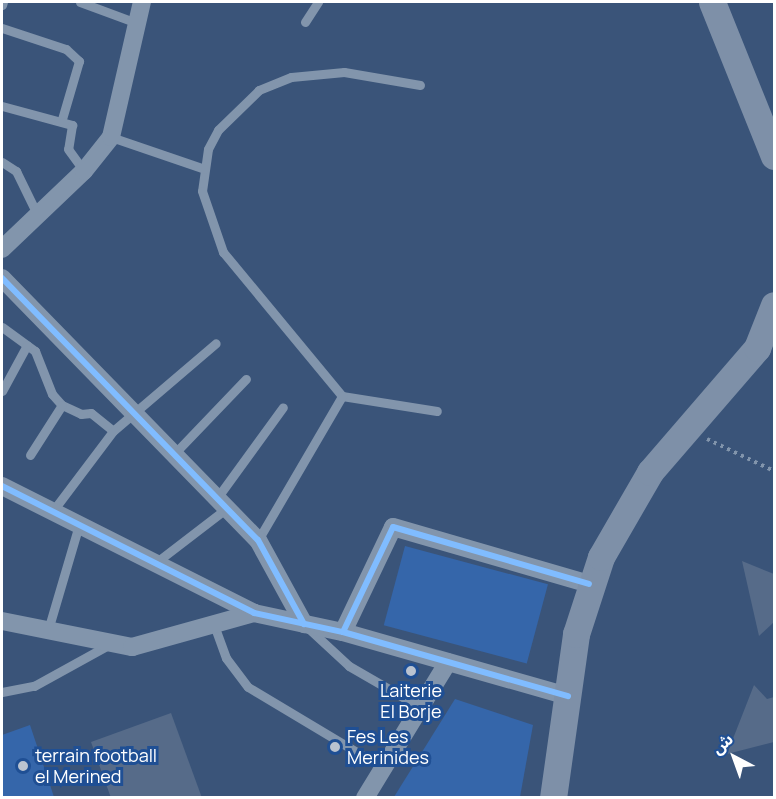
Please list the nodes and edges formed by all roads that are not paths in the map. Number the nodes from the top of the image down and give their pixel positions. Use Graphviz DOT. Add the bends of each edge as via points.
graph roads {
  1 [pos="80,2"];
  2 [pos="142,2"];
  3 [pos="318,2"];
  4 [pos="712,2"];
  5 [pos="134,22"];
  6 [pos="305,22"];
  7 [pos="2,28"];
  8 [pos="420,85"];
  9 [pos="2,106"];
  10 [pos="62,119"];
  11 [pos="111,137"];
  12 [pos="774,156"];
  13 [pos="2,162"];
  14 [pos="205,169"];
  15 [pos="84,171"];
  16 [pos="38,216"];
  17 [pos="2,249"];
  18 [pos="2,278"];
  19 [pos="774,305"];
  20 [pos="2,327"];
  21 [pos="216,343"];
  22 [pos="27,345"];
  23 [pos="246,379"];
  24 [pos="2,391"];
  25 [pos="342,396"];
  26 [pos="63,405"];
  27 [pos="283,407"];
  28 [pos="437,411"];
  29 [pos="135,414"];
  30 [pos="113,430"];
  31 [pos="174,454"];
  32 [pos="30,455"];
  33 [pos="2,486"];
  34 [pos="222,503"];
  35 [pos="52,512"];
  36 [pos="79,525"];
  37 [pos="258,540"];
  38 [pos="154,564"];
  39 [pos="589,584"];
  40 [pos="254,613"];
  41 [pos="2,621"];
  42 [pos="304,624"];
  43 [pos="214,625"];
  44 [pos="48,630"];
  45 [pos="343,632"];
  46 [pos="112,643"];
  47 [pos="447,662"];
  48 [pos="2,692"];
  49 [pos="568,696"];
  50 [pos="420,707"];
  51 [pos="385,769"];
  52 [pos="365,798"];
  53 [pos="553,798"];
  1 -- 5 [label="lane"];
  2 -- 5 [label="street"];
  3 -- 6 [label="lane"];
  4 -- 12 [label="main road"];
  5 -- 11 [label="street"];
  7 -- 10 [label="lane" via="66,49 79,61"];
  8 -- 14 [label="lane" via="344,72 291,77 259,90 238,106 218,130"];
  9 -- 10 [label="lane"];
  10 -- 15 [label="lane" via="73,129 70,156"];
  11 -- 14 [label="lane"];
  11 -- 15 [label="street"];
  13 -- 16 [label="lane" via="16,171"];
  14 -- 25 [label="lane" via="202,191 223,252"];
  15 -- 16 [label="street"];
  16 -- 17 [label="street"];
  18 -- 29 [label="street"];
  19 -- 39 [label="main road" via="752,356 684,429 633,497"];
  20 -- 22 [label="lane"];
  21 -- 29 [label="lane"];
  22 -- 24 [label="lane"];
  22 -- 26 [label="lane"];
  23 -- 31 [label="lane"];
  25 -- 28 [label="lane"];
  25 -- 37 [label="lane"];
  26 -- 30 [label="lane" via="81,414 91,413"];
  26 -- 32 [label="lane"];
  27 -- 34 [label="lane"];
  29 -- 30 [label="lane"];
  29 -- 31 [label="street"];
  30 -- 35 [label="lane"];
  31 -- 34 [label="street"];
  33 -- 35 [label="street"];
  34 -- 37 [label="street"];
  34 -- 38 [label="lane"];
  35 -- 36 [label="street"];
  36 -- 38 [label="street"];
  36 -- 44 [label="lane"];
  37 -- 42 [label="street"];
  38 -- 40 [label="street"];
  39 -- 45 [label="street" via="393,527"];
  39 -- 49 [label="main road"];
  40 -- 42 [label="street"];
  40 -- 43 [label="street"];
  41 -- 44 [label="street"];
  42 -- 45 [label="street"];
  42 -- 50 [label="lane" via="356,671"];
  43 -- 46 [label="street" via="132,647"];
  43 -- 51 [label="lane" via="226,658 248,687"];
  44 -- 46 [label="street"];
  45 -- 47 [label="street"];
  46 -- 48 [label="lane" via="34,686"];
  47 -- 49 [label="street"];
  47 -- 50 [label="street"];
  49 -- 53 [label="main road"];
  50 -- 51 [label="street"];
  51 -- 52 [label="street"];
}
